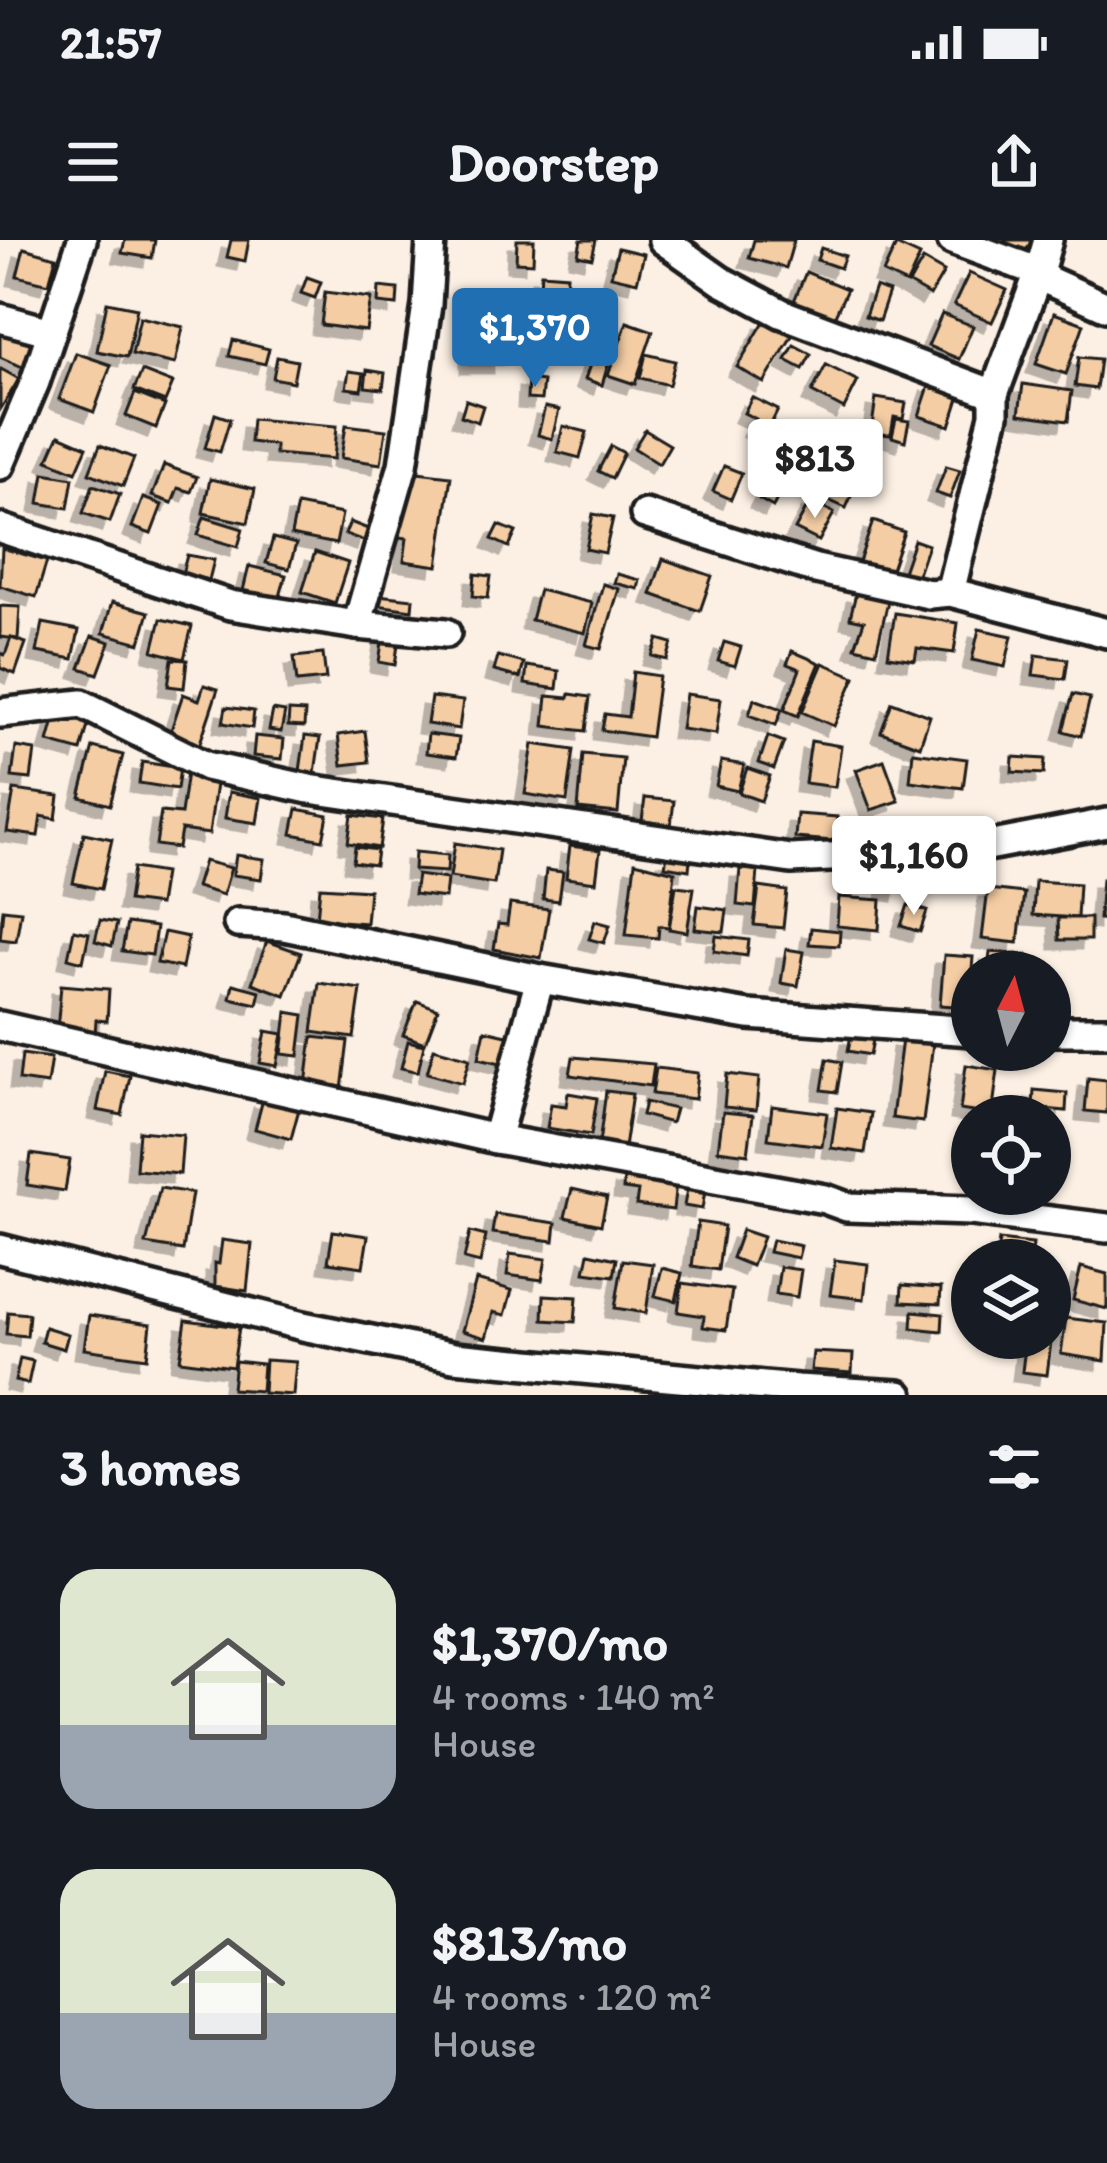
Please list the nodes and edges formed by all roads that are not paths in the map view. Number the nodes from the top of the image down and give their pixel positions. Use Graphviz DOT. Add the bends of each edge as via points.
graph roads {
  1 [pos="82,240"];
  2 [pos="431,240"];
  3 [pos="663,240"];
  4 [pos="952,240"];
  5 [pos="1048,240"];
  6 [pos="1039,272"];
  7 [pos="1107,308"];
  8 [pos="0,318"];
  9 [pos="51,332"];
  10 [pos="994,394"];
  11 [pos="0,465"];
  12 [pos="644,514"];
  13 [pos="0,528"];
  14 [pos="950,592"];
  15 [pos="357,625"];
  16 [pos="446,633"];
  17 [pos="1107,633"];
  18 [pos="0,713"];
  19 [pos="1107,823"];
  20 [pos="238,923"];
  21 [pos="540,980"];
  22 [pos="0,1026"];
  23 [pos="951,1029"];
  24 [pos="1071,1031"];
  25 [pos="1107,1031"];
  26 [pos="496,1139"];
  27 [pos="1107,1228"];
  28 [pos="0,1249"];
  29 [pos="899,1395"];
  1 -- 9 [label="street"];
  2 -- 15 [label="street" via="403,465"];
  3 -- 10 [label="street" via="783,314"];
  4 -- 6 [label="street"];
  5 -- 6 [label="street"];
  6 -- 7 [label="street"];
  6 -- 10 [label="street"];
  8 -- 9 [label="street"];
  9 -- 11 [label="street"];
  10 -- 14 [label="street"];
  12 -- 14 [label="street" via="816,568"];
  13 -- 15 [label="street" via="230,605"];
  14 -- 17 [label="street"];
  15 -- 16 [label="street"];
  18 -- 19 [label="street" via="82,704 206,766 310,789 791,859 967,850"];
  20 -- 21 [label="street"];
  21 -- 23 [label="street" via="748,1015"];
  21 -- 26 [label="street"];
  22 -- 26 [label="street"];
  24 -- 25 [label="street"];
  26 -- 27 [label="street" via="847,1207"];
  28 -- 29 [label="street" via="454,1357"];
}
